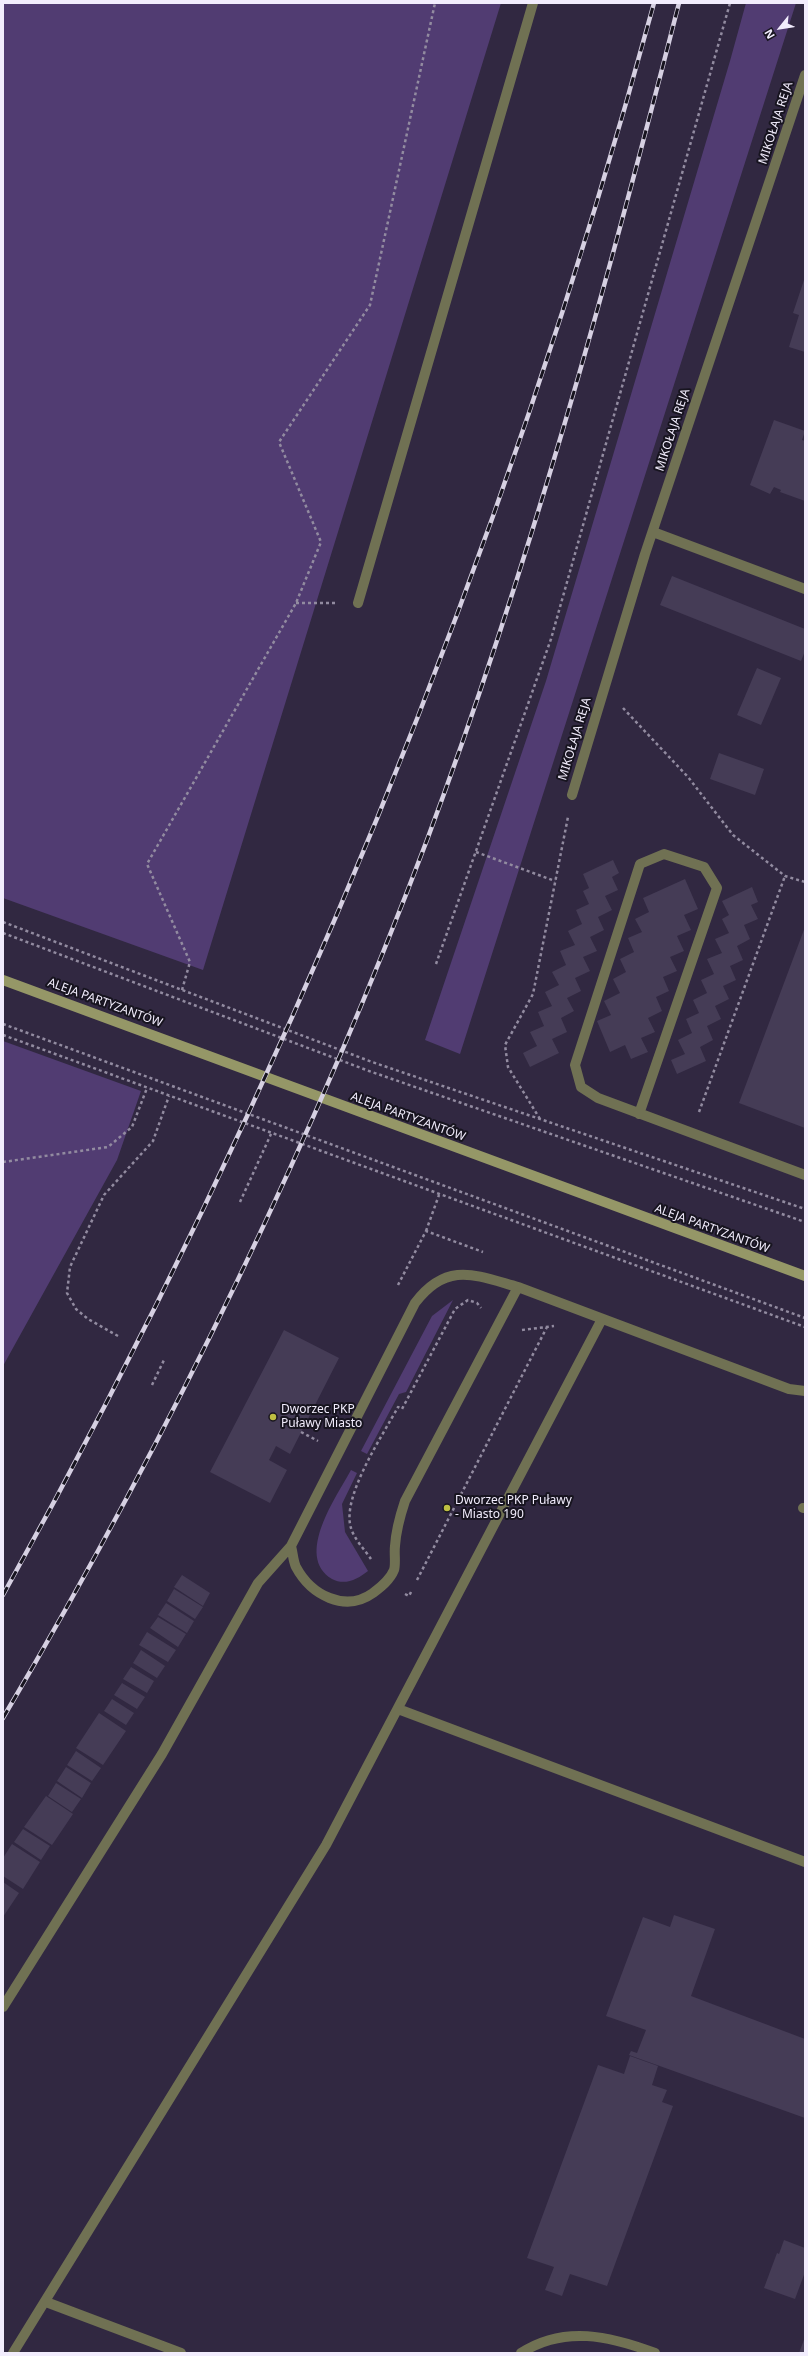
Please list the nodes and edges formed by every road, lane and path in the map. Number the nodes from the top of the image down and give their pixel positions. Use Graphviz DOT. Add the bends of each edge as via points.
graph roads {
  1 [pos="435,3"];
  2 [pos="534,3"];
  3 [pos="730,3"];
  4 [pos="805,75"];
  5 [pos="653,532"];
  6 [pos="805,589"];
  7 [pos="296,603"];
  8 [pos="358,603"];
  9 [pos="605,688"];
  10 [pos="572,795"];
  11 [pos="476,852"];
  12 [pos="785,876"];
  13 [pos="555,881"];
  14 [pos="805,882"];
  15 [pos="3,922"];
  16 [pos="3,933"];
  17 [pos="436,964"];
  18 [pos="3,980"];
  19 [pos="182,990"];
  20 [pos="3,1024"];
  21 [pos="3,1035"];
  22 [pos="147,1088"];
  23 [pos="169,1096"];
  24 [pos="639,1114"];
  25 [pos="540,1119"];
  26 [pos="692,1133"];
  27 [pos="271,1134"];
  28 [pos="3,1162"];
  29 [pos="805,1175"];
  30 [pos="439,1195"];
  31 [pos="240,1202"];
  32 [pos="805,1209"];
  33 [pos="805,1222"];
  34 [pos="426,1231"];
  35 [pos="805,1276"];
  36 [pos="518,1287"];
  37 [pos="805,1318"];
  38 [pos="602,1319"];
  39 [pos="805,1327"];
  40 [pos="118,1336"];
  41 [pos="164,1360"];
  42 [pos="152,1385"];
  43 [pos="805,1391"];
  44 [pos="291,1546"];
  45 [pos="398,1709"];
  46 [pos="805,1862"];
  47 [pos="3,2007"];
  48 [pos="46,2302"];
  49 [pos="13,2353"];
  50 [pos="181,2353"];
  51 [pos="521,2353"];
  52 [pos="655,2353"];
  1 -- 7 [label="path" via="370,305 279,442 320,542"];
  2 -- 8 [label="street"];
  3 -- 11 [label="path" via="551,639"];
  4 -- 5 [label="street, MIKOŁAJA REJA"];
  5 -- 6 [label="street"];
  5 -- 9 [label="street, MIKOŁAJA REJA"];
  7 -- 8 [label="path"];
  7 -- 19 [label="path" via="147,864 190,962"];
  9 -- 10 [label="street, MIKOŁAJA REJA"];
  9 -- 12 [label="path" via="688,777 733,835"];
  10 -- 13 [label="path"];
  11 -- 13 [label="path"];
  11 -- 17 [label="path"];
  12 -- 14 [label="path"];
  12 -- 26 [label="path"];
  13 -- 25 [label="path" via="533,994 505,1045 508,1067"];
  15 -- 19 [label="path"];
  16 -- 33 [label="path" via="369,1072"];
  18 -- 35 [label="main road, ALEJA PARTYZANTÓW"];
  19 -- 25 [label="path" via="372,1062"];
  20 -- 37 [label="path"];
  21 -- 22 [label="path"];
  22 -- 23 [label="path"];
  22 -- 28 [label="path" via="132,1127 108,1147"];
  23 -- 27 [label="path"];
  23 -- 40 [label="path" via="153,1141 104,1195 70,1267 68,1294 76,1309"];
  24 -- 24 [label="street" via="717,888 704,867 664,854 640,864 575,1065 581,1087 598,1098"];
  24 -- 26 [label="street"];
  25 -- 32 [label="path"];
  26 -- 29 [label="street"];
  27 -- 30 [label="path"];
  27 -- 31 [label="path"];
  30 -- 34 [label="path"];
  30 -- 39 [label="path"];
  36 -- 38 [label="street"];
  36 -- 44 [label="street" via="478,1276 458,1274 441,1279 427,1288 415,1303"];
  36 -- 44 [label="street" via="405,1501 399,1518 394,1569 388,1579 368,1596 352,1602 332,1600 316,1592 304,1580 295,1566"];
  38 -- 43 [label="street" via="789,1389"];
  38 -- 45 [label="street"];
  41 -- 42 [label="path"];
  44 -- 47 [label="street" via="258,1583 162,1754"];
  45 -- 46 [label="street"];
  45 -- 48 [label="street" via="326,1845"];
  48 -- 49 [label="street"];
  48 -- 50 [label="street"];
  51 -- 52 [label="street" via="530,2347 554,2339 584,2335 621,2340"];
}
